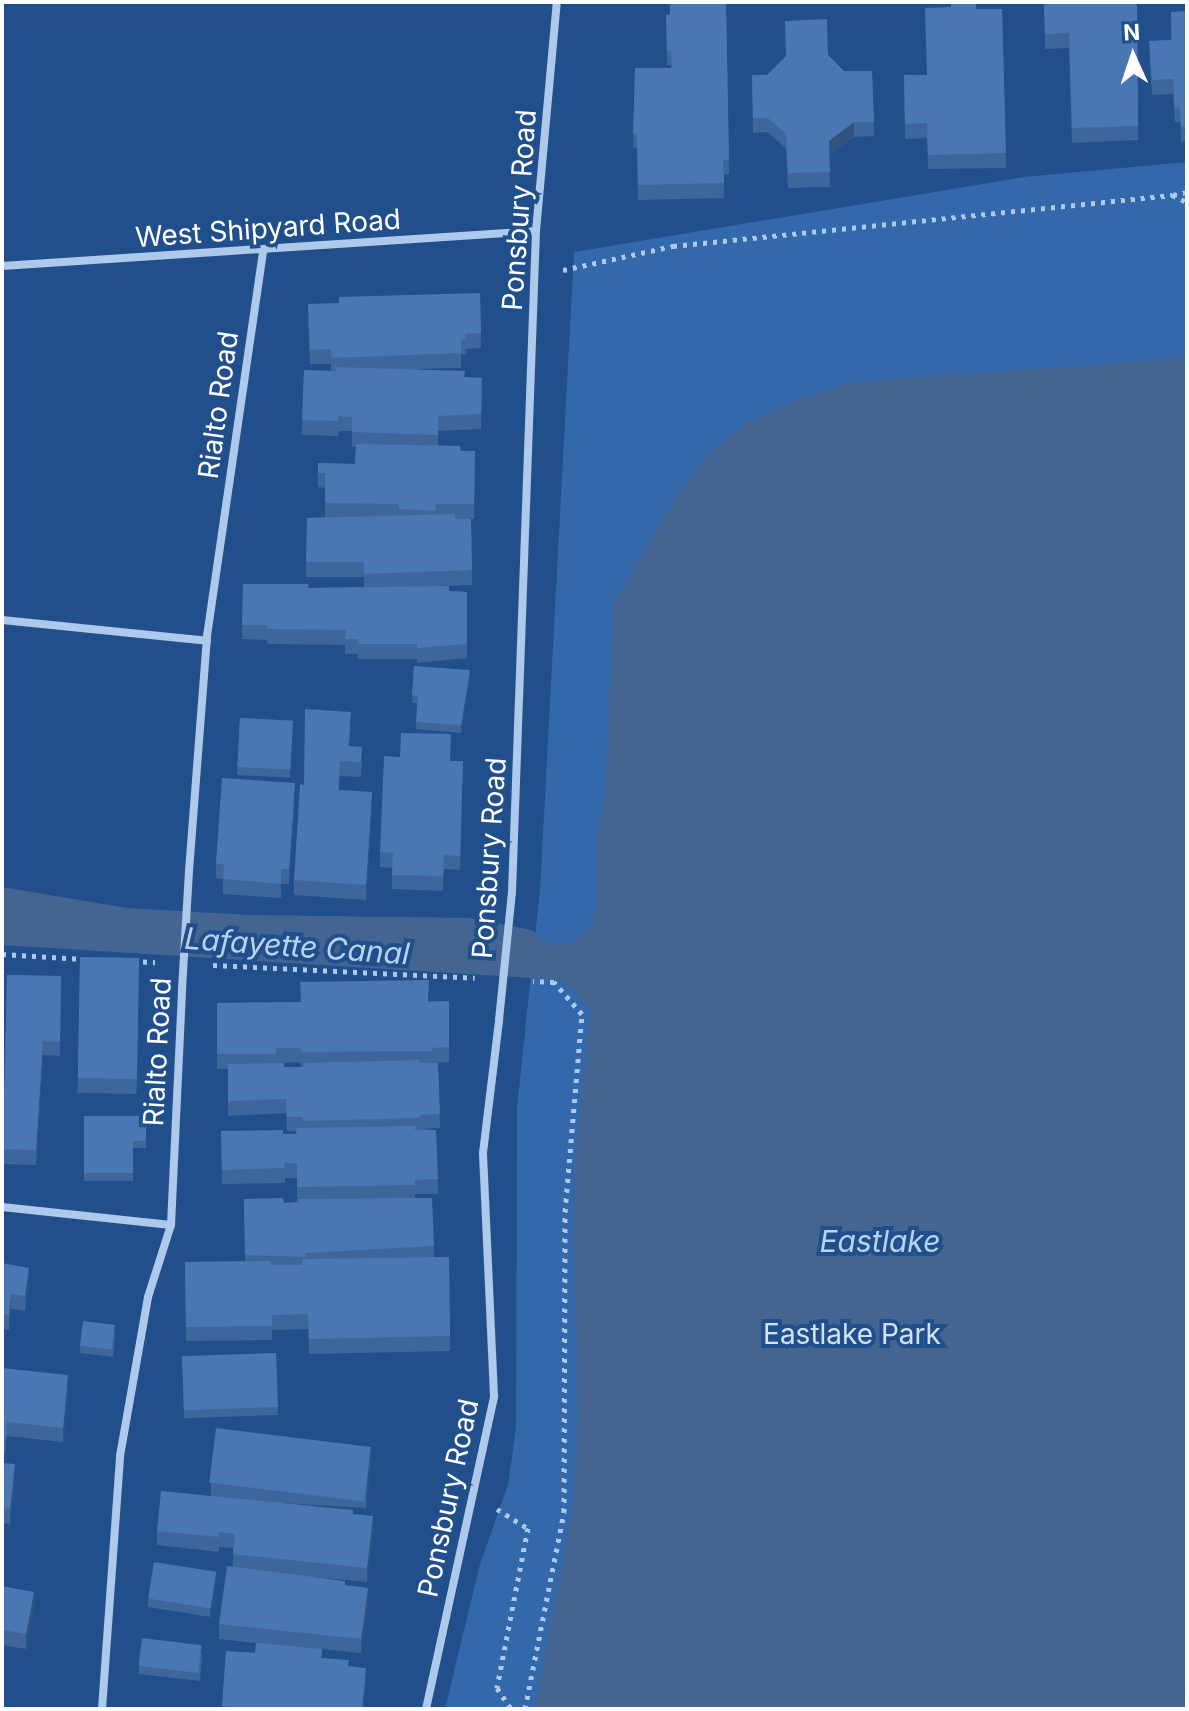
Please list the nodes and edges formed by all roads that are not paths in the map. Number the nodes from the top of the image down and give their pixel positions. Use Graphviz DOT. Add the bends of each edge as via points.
graph roads {
  1 [pos="557,2"];
  2 [pos="536,231"];
  3 [pos="263,251"];
  4 [pos="2,266"];
  5 [pos="2,620"];
  6 [pos="207,641"];
  7 [pos="2,1207"];
  8 [pos="171,1225"];
  9 [pos="102,1709"];
  10 [pos="426,1709"];
  1 -- 2 [label="street, Ponsbury Road"];
  2 -- 3 [label="street, West Shipyard Road"];
  2 -- 10 [label="street, Ponsbury Road, bridge" via="512,892 483,1153 494,1396"];
  3 -- 4 [label="street, West Shipyard Road"];
  3 -- 6 [label="street, Rialto Road"];
  5 -- 6 [label="street"];
  6 -- 8 [label="street, Rialto Road, bridge"];
  7 -- 8 [label="street"];
  8 -- 9 [label="street, Rialto Road" via="148,1297 120,1456"];
}
